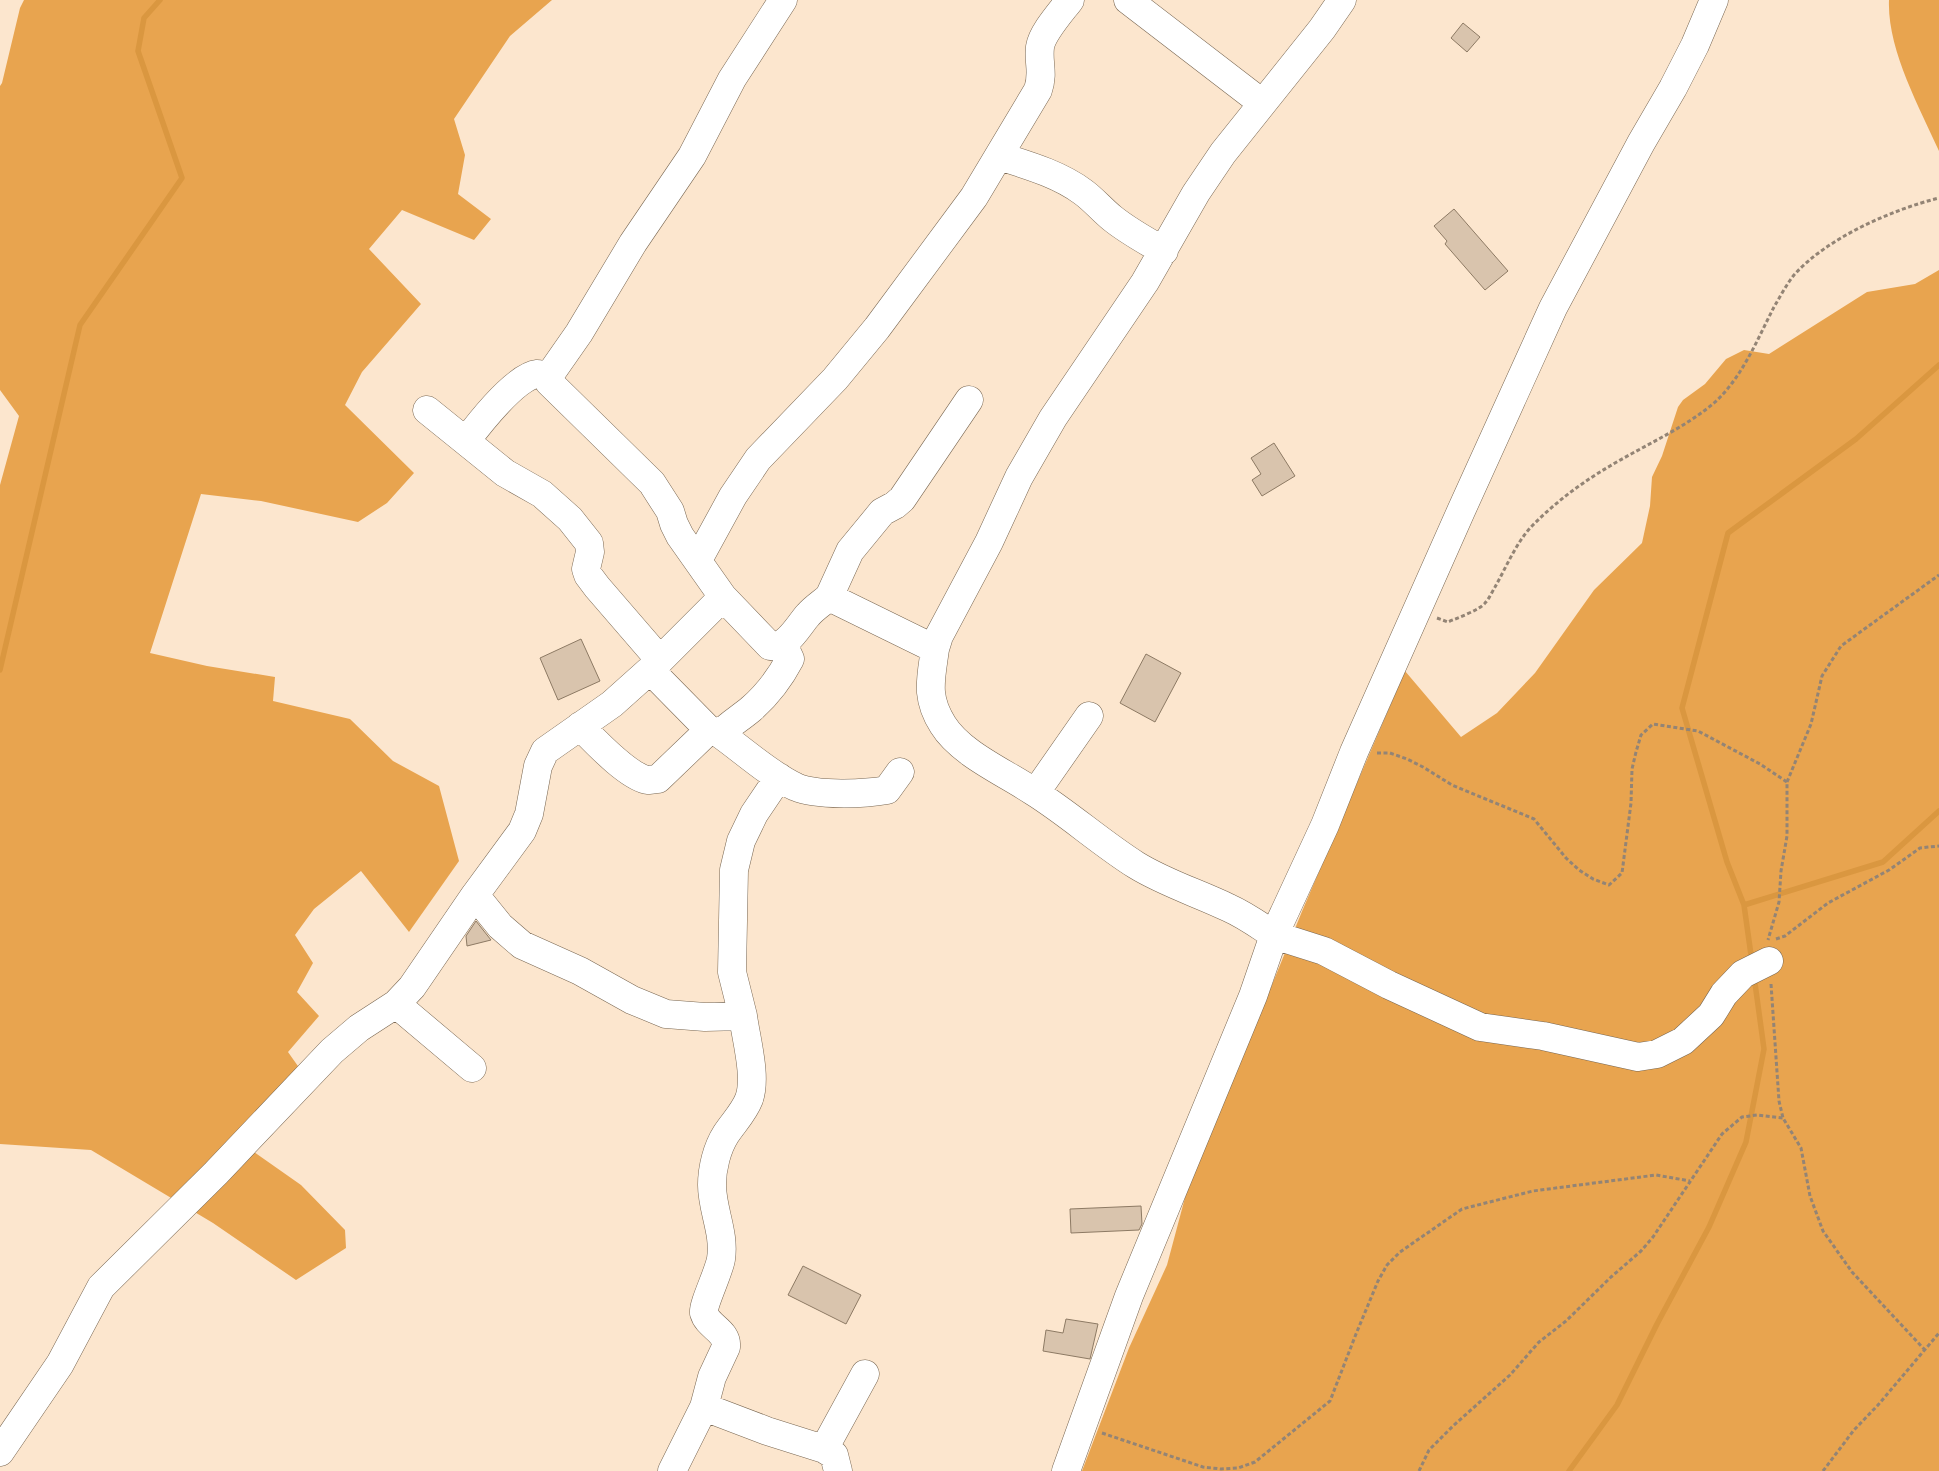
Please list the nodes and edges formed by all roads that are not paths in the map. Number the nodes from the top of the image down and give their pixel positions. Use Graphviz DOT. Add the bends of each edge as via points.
graph roads {
  1 [pos="783,0"];
  2 [pos="1070,0"];
  3 [pos="1128,0"];
  4 [pos="1342,0"];
  5 [pos="1714,0"];
  6 [pos="1262,103"];
  7 [pos="999,156"];
  8 [pos="1164,251"];
  9 [pos="549,376"];
  10 [pos="969,400"];
  11 [pos="428,410"];
  12 [pos="466,441"];
  13 [pos="698,560"];
  14 [pos="724,597"];
  15 [pos="829,597"];
  16 [pos="783,644"];
  17 [pos="935,649"];
  18 [pos="655,665"];
  19 [pos="1089,716"];
  20 [pos="580,726"];
  21 [pos="714,732"];
  22 [pos="900,772"];
  23 [pos="779,776"];
  24 [pos="1036,792"];
  25 [pos="475,895"];
  26 [pos="1274,936"];
  27 [pos="1758,967"];
  28 [pos="396,1004"];
  29 [pos="743,1016"];
  30 [pos="472,1068"];
  31 [pos="865,1374"];
  32 [pos="704,1408"];
  33 [pos="0,1452"];
  34 [pos="831,1460"];
  35 [pos="672,1471"];
  36 [pos="1066,1471"];
  1 -- 9 [label="street" via="732,79 692,156 633,242 579,334"];
  2 -- 7 [label="street" via="1040,44 1042,78 1038,90"];
  3 -- 6 [label="street"];
  4 -- 6 [label="street"];
  5 -- 26 [label="street" via="1673,88 1553,308"];
  6 -- 8 [label="street" via="1196,193"];
  7 -- 8 [label="street" via="1036,168 1084,192 1140,238"];
  7 -- 13 [label="street" via="974,197 877,328 835,379 758,459 733,496"];
  8 -- 17 [label="street" via="1032,452"];
  9 -- 12 [label="street" via="535,374 517,385"];
  9 -- 13 [label="street" via="554,388 652,483 670,511 680,536"];
  10 -- 15 [label="street" via="902,499 882,512 850,551"];
  11 -- 12 [label="street"];
  12 -- 18 [label="street" via="504,473 542,494 576,527 589,543 588,575"];
  13 -- 14 [label="street"];
  14 -- 16 [label="street" via="770,646"];
  14 -- 18 [label="street"];
  15 -- 16 [label="street" via="809,613"];
  15 -- 17 [label="street"];
  16 -- 21 [label="street" via="790,660 780,679 742,717"];
  17 -- 24 [label="street" via="930,689 942,724 964,748"];
  18 -- 20 [label="street" via="612,704"];
  18 -- 21 [label="street"];
  19 -- 24 [label="street"];
  20 -- 21 [label="street" via="606,752 647,780 658,779"];
  20 -- 25 [label="street" via="545,751 538,766 526,824 514,845"];
  21 -- 23 [label="street"];
  22 -- 23 [label="street" via="890,788 880,791 829,793 809,791"];
  23 -- 29 [label="street" via="741,841 734,870 732,972"];
  24 -- 26 [label="street" via="1137,865 1230,908"];
  25 -- 28 [label="street" via="412,987"];
  25 -- 29 [label="street" via="500,926 522,945 580,971 632,1000 666,1014"];
  26 -- 27 [label="street" via="1324,951 1480,1027 1543,1036 1638,1057 1657,1054 1683,1041 1710,1015 1724,994"];
  26 -- 36 [label="street" via="1253,996 1129,1296"];
  28 -- 30 [label="street"];
  28 -- 33 [label="street" via="359,1028 332,1051 101,1287 60,1364"];
  29 -- 32 [label="street" via="751,1089 744,1107 723,1140 714,1168 712,1184 721,1231 722,1257 704,1308 707,1318 727,1341"];
  31 -- 34 [label="street"];
  32 -- 34 [label="street" via="767,1431"];
  32 -- 35 [label="street"];
}
